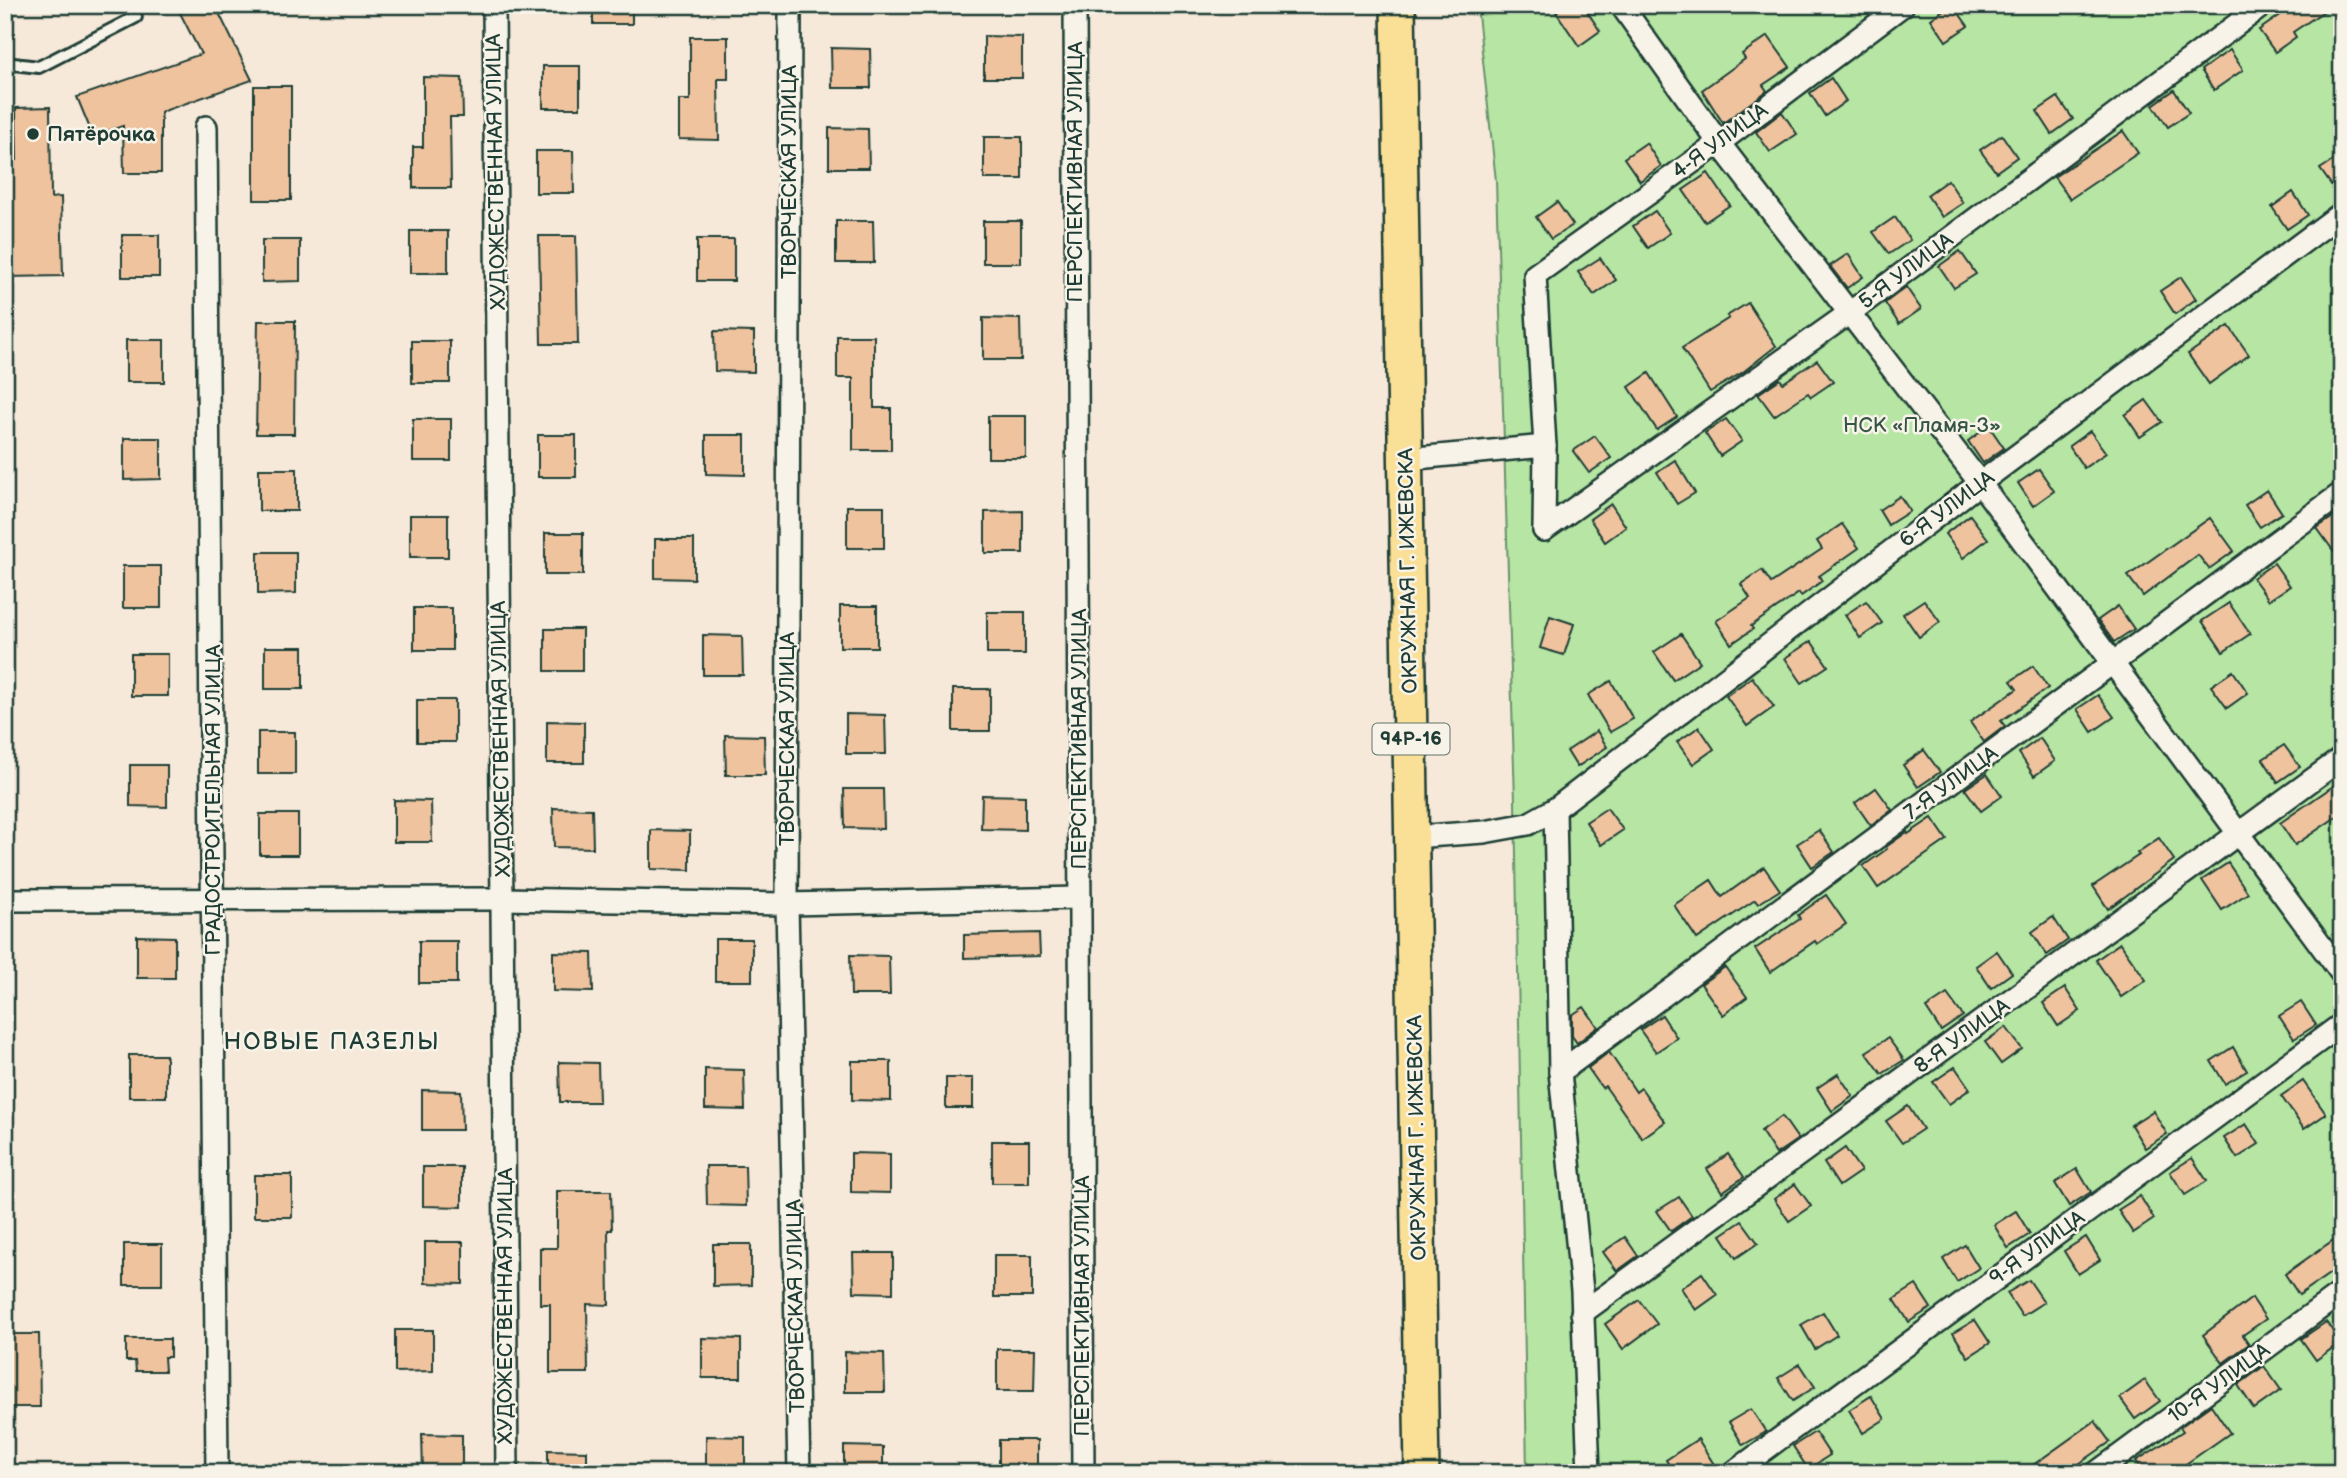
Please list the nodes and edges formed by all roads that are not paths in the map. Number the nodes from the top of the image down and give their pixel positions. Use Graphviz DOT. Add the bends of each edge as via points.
graph roads {
  1 [pos="128,5"];
  2 [pos="790,5"];
  3 [pos="1074,5"];
  4 [pos="1398,5"];
  5 [pos="1621,5"];
  6 [pos="1903,5"];
  7 [pos="2263,5"];
  8 [pos="494,6"];
  9 [pos="5,63"];
  10 [pos="206,127"];
  11 [pos="1718,143"];
  12 [pos="2342,213"];
  13 [pos="1848,314"];
  14 [pos="1545,446"];
  15 [pos="1406,459"];
  16 [pos="1980,483"];
  17 [pos="2342,493"];
  18 [pos="2112,664"];
  19 [pos="2342,758"];
  20 [pos="1555,809"];
  21 [pos="2238,835"];
  22 [pos="1412,837"];
  23 [pos="1080,898"];
  24 [pos="214,899"];
  25 [pos="502,899"];
  26 [pos="5,900"];
  27 [pos="787,904"];
  28 [pos="2342,974"];
  29 [pos="2342,1024"];
  30 [pos="1560,1072"];
  31 [pos="2342,1292"];
  32 [pos="1582,1313"];
  33 [pos="217,1473"];
  34 [pos="507,1473"];
  35 [pos="799,1473"];
  36 [pos="1083,1473"];
  37 [pos="1422,1473"];
  38 [pos="1589,1473"];
  39 [pos="1733,1473"];
  40 [pos="2096,1473"];
  1 -- 9 [label="lane" via="136,17 39,67"];
  2 -- 27 [label="street, ТВОРЧЕСКАЯ УЛИЦА"];
  3 -- 23 [label="street, ПЕРСПЕКТИВНАЯ УЛИЦА"];
  4 -- 15 [label="main road, ОКРУЖНАЯ Г. ИЖЕВСКА / 94Р-16"];
  5 -- 11 [label="street"];
  6 -- 11 [label="street, 4-Я УЛИЦА"];
  7 -- 13 [label="street, 5-Я УЛИЦА"];
  8 -- 25 [label="street, ХУДОЖЕСТВЕННАЯ УЛИЦА"];
  10 -- 24 [label="street, ГРАДОСТРОИТЕЛЬНАЯ УЛИЦА"];
  11 -- 13 [label="street"];
  11 -- 14 [label="street, 4-Я УЛИЦА" via="1535,275"];
  12 -- 16 [label="street, 6-Я УЛИЦА"];
  13 -- 14 [label="street, 5-Я УЛИЦА" via="1544,530"];
  13 -- 16 [label="street"];
  14 -- 15 [label="street"];
  15 -- 22 [label="main road, ОКРУЖНАЯ Г. ИЖЕВСКА / 94Р-16"];
  16 -- 18 [label="street"];
  16 -- 20 [label="street, 6-Я УЛИЦА"];
  17 -- 18 [label="street, 7-Я УЛИЦА"];
  18 -- 21 [label="street"];
  18 -- 30 [label="street, 7-Я УЛИЦА"];
  19 -- 21 [label="street, 8-Я УЛИЦА"];
  20 -- 22 [label="street, 6-Я УЛИЦА" via="1528,824"];
  20 -- 30 [label="street"];
  21 -- 28 [label="street"];
  21 -- 32 [label="street, 8-Я УЛИЦА"];
  22 -- 37 [label="main road, ОКРУЖНАЯ Г. ИЖЕВСКА / 94Р-16"];
  23 -- 27 [label="street"];
  23 -- 36 [label="street, ПЕРСПЕКТИВНАЯ УЛИЦА"];
  24 -- 25 [label="street"];
  24 -- 26 [label="street"];
  24 -- 33 [label="street, ГРАДОСТРОИТЕЛЬНАЯ УЛИЦА"];
  25 -- 27 [label="street"];
  25 -- 34 [label="street, ХУДОЖЕСТВЕННАЯ УЛИЦА"];
  27 -- 35 [label="street, ТВОРЧЕСКАЯ УЛИЦА"];
  29 -- 39 [label="street, 9-Я УЛИЦА"];
  30 -- 32 [label="street"];
  31 -- 40 [label="street, 10-Я УЛИЦА"];
  32 -- 38 [label="street"];
}
